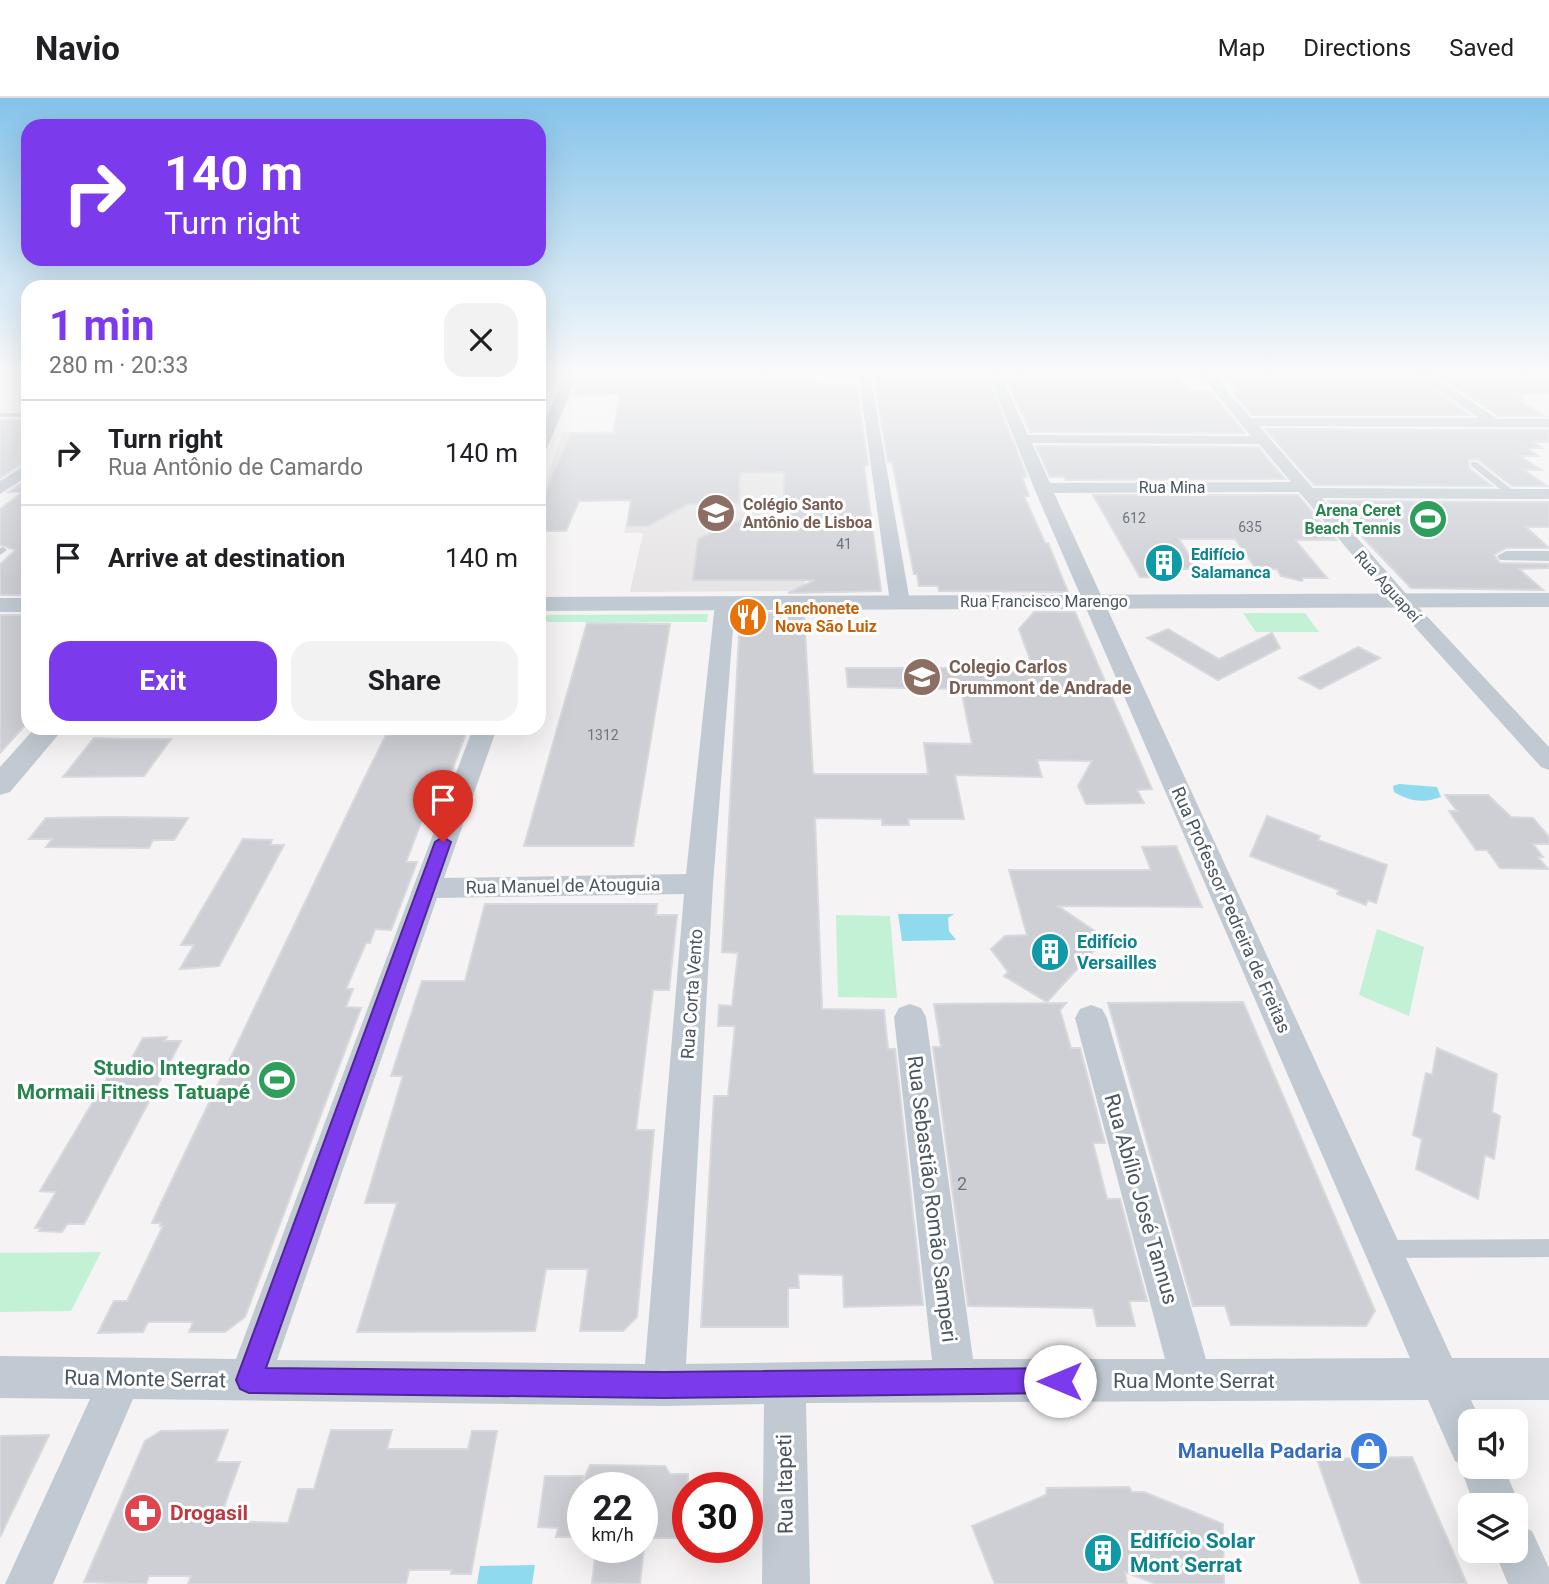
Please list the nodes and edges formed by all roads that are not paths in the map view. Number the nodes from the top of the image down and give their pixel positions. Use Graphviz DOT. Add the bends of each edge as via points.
graph roads {
  1 [pos="875,442"];
  2 [pos="1023,442"];
  3 [pos="1264,442"];
  4 [pos="1474,464"];
  5 [pos="21,473"];
  6 [pos="1042,488"];
  7 [pos="0,489"];
  8 [pos="1304,490"];
  9 [pos="1512,494"];
  10 [pos="1549,494"];
  11 [pos="1506,556"];
  12 [pos="1549,556"];
  13 [pos="1401,600"];
  14 [pos="1549,600"];
  15 [pos="1093,601"];
  16 [pos="900,602"];
  17 [pos="725,603"];
  18 [pos="546,604"];
  19 [pos="0,605"];
  20 [pos="21,605"];
  21 [pos="45,735"];
  22 [pos="482,735"];
  23 [pos="1549,762"];
  24 [pos="0,785"];
  25 [pos="699,884"];
  26 [pos="426,888"];
  27 [pos="910,1017"];
  28 [pos="1091,1018"];
  29 [pos="1549,1248"];
  30 [pos="1383,1250"];
  31 [pos="0,1377"];
  32 [pos="122,1377"];
  33 [pos="1438,1379"];
  34 [pos="1549,1379"];
  35 [pos="249,1380"];
  36 [pos="955,1380"];
  37 [pos="1192,1381"];
  38 [pos="785,1384"];
  39 [pos="664,1385"];
  40 [pos="1458,1421"];
  41 [pos="1523,1563"];
  42 [pos="29,1584"];
  43 [pos="786,1584"];
  44 [pos="1532,1584"];
  1 -- 16 [label="street"];
  2 -- 6 [label="street, Rua Professor Pedreira de Freitas"];
  3 -- 8 [label="street, Rua Aguapeí"];
  4 -- 9 [label="lane"];
  5 -- 7 [label="street"];
  6 -- 8 [label="street, Rua Mina"];
  6 -- 15 [label="street, Rua Professor Pedreira de Freitas"];
  8 -- 9 [label="street"];
  8 -- 13 [label="street, Rua Aguapeí"];
  9 -- 10 [label="street"];
  11 -- 12 [label="street"];
  13 -- 14 [label="street, Rua Francisco Marengo"];
  13 -- 15 [label="street, Rua Francisco Marengo"];
  13 -- 23 [label="street, Rua Aguapeí"];
  15 -- 16 [label="street, Rua Francisco Marengo"];
  15 -- 30 [label="street, Rua Professor Pedreira de Freitas"];
  16 -- 17 [label="street, Rua Francisco Marengo"];
  17 -- 18 [label="street, Rua Francisco Marengo"];
  17 -- 25 [label="street, Rua Corta Vento"];
  19 -- 20 [label="street"];
  21 -- 24 [label="street"];
  22 -- 26 [label="street"];
  25 -- 26 [label="street, Rua Manuel de Atouguia"];
  25 -- 39 [label="street, Rua Corta Vento"];
  26 -- 35 [label="street"];
  27 -- 36 [label="street, Rua Sebastião Romão Samperi"];
  28 -- 37 [label="street, Rua Abílio José Tannus"];
  29 -- 30 [label="lane"];
  30 -- 33 [label="street, Rua Professor Pedreira de Freitas"];
  31 -- 32 [label="street, Rua Monte Serrat"];
  32 -- 35 [label="street, Rua Monte Serrat"];
  32 -- 42 [label="street"];
  33 -- 34 [label="street, Rua Monte Serrat"];
  33 -- 37 [label="street, Rua Monte Serrat"];
  33 -- 40 [label="street, Rua Professor Pedreira de Freitas"];
  35 -- 39 [label="street, Rua Monte Serrat"];
  36 -- 37 [label="street, Rua Monte Serrat"];
  36 -- 38 [label="street, Rua Monte Serrat"];
  38 -- 39 [label="street, Rua Monte Serrat"];
  38 -- 43 [label="street, Rua Itapeti"];
  41 -- 44 [label="street"];
}
